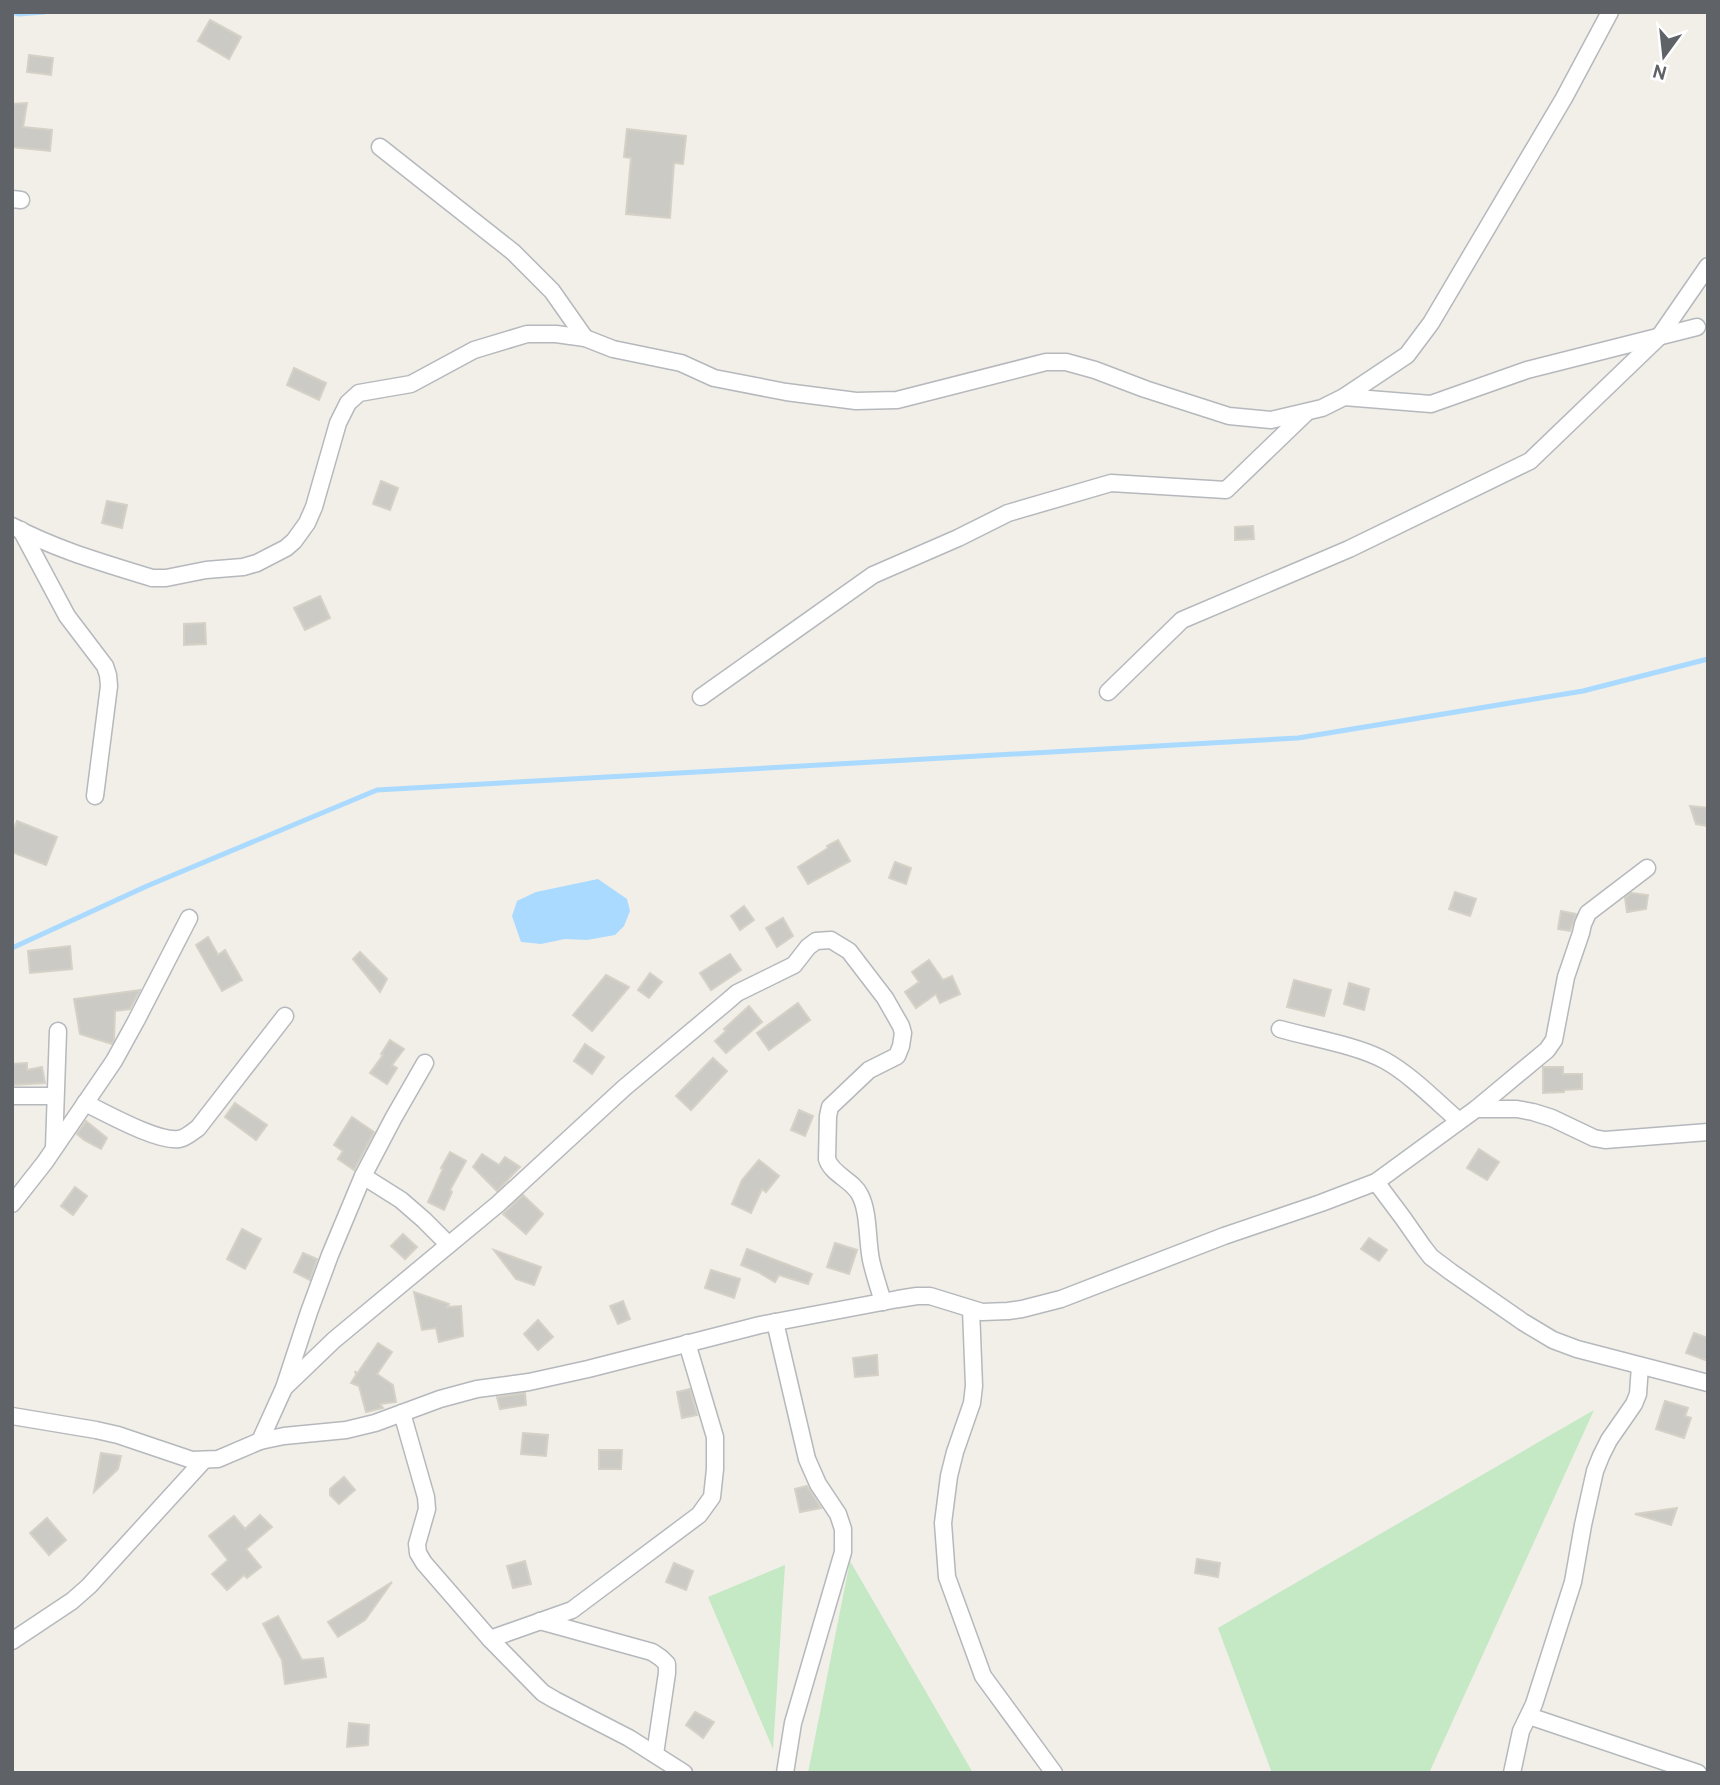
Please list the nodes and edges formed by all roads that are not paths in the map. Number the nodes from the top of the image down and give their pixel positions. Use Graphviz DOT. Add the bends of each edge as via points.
graph roads {
  1 [pos="1609,12"];
  2 [pos="380,147"];
  3 [pos="1708,266"];
  4 [pos="1696,327"];
  5 [pos="1658,337"];
  6 [pos="585,338"];
  7 [pos="1344,397"];
  8 [pos="1307,412"];
  9 [pos="16,528"];
  10 [pos="1108,692"];
  11 [pos="701,697"];
  12 [pos="95,796"];
  13 [pos="1647,868"];
  14 [pos="189,918"];
  15 [pos="285,1016"];
  16 [pos="1280,1029"];
  17 [pos="58,1031"];
  18 [pos="425,1063"];
  19 [pos="12,1096"];
  20 [pos="55,1097"];
  21 [pos="85,1103"];
  22 [pos="1476,1109"];
  23 [pos="1459,1121"];
  24 [pos="1708,1132"];
  25 [pos="54,1149"];
  26 [pos="363,1176"];
  27 [pos="1376,1182"];
  28 [pos="13,1201"];
  29 [pos="448,1244"];
  30 [pos="883,1302"];
  31 [pos="971,1309"];
  32 [pos="775,1322"];
  33 [pos="687,1343"];
  34 [pos="1640,1366"];
  35 [pos="1708,1383"];
  36 [pos="284,1388"];
  37 [pos="402,1413"];
  38 [pos="12,1416"];
  39 [pos="260,1441"];
  40 [pos="204,1460"];
  41 [pos="540,1621"];
  42 [pos="490,1639"];
  43 [pos="12,1641"];
  44 [pos="1529,1716"];
  45 [pos="655,1754"];
  46 [pos="684,1773"];
  47 [pos="785,1773"];
  48 [pos="1054,1773"];
  49 [pos="1512,1773"];
  50 [pos="1699,1773"];
  1 -- 7 [label="street" via="1564,98 1431,323 1406,355"];
  2 -- 6 [label="street" via="513,251 552,290"];
  3 -- 5 [label="street"];
  4 -- 5 [label="street"];
  5 -- 7 [label="street" via="1527,370 1431,404"];
  5 -- 10 [label="street" via="1530,461 1349,549 1182,620"];
  6 -- 8 [label="street" via="613,349 681,363 714,379 856,401 897,400 1046,362 1066,362 1229,416 1271,420"];
  6 -- 9 [label="street" via="527,334 474,350 411,384 359,393 338,423 307,523 286,548 257,563 152,578 47,544"];
  7 -- 8 [label="street"];
  8 -- 11 [label="street" via="1226,490 1111,483 1008,513 873,575"];
  9 -- 12 [label="street" via="67,617 108,675"];
  13 -- 22 [label="street" via="1588,913 1566,977 1554,1040 1547,1050"];
  14 -- 21 [label="street" via="114,1061"];
  15 -- 21 [label="street" via="189,1135 179,1139 156,1136"];
  16 -- 23 [label="street" via="1384,1060"];
  17 -- 20 [label="street"];
  18 -- 26 [label="street"];
  19 -- 20 [label="street"];
  20 -- 25 [label="street"];
  21 -- 25 [label="street"];
  22 -- 23 [label="street"];
  22 -- 24 [label="street" via="1533,1112 1605,1140"];
  23 -- 27 [label="street"];
  25 -- 28 [label="street"];
  26 -- 29 [label="street" via="401,1200"];
  26 -- 36 [label="street"];
  27 -- 31 [label="street" via="1061,1299 1007,1311"];
  27 -- 34 [label="street" via="1423,1248 1485,1296 1553,1340"];
  29 -- 30 [label="street" via="737,993 794,965 816,941 831,940 849,951 885,998 903,1032 897,1056 869,1070 830,1107 828,1116 827,1159 860,1193"];
  29 -- 36 [label="street"];
  30 -- 31 [label="street" via="930,1296"];
  30 -- 32 [label="street"];
  31 -- 48 [label="street" via="974,1386 949,1476 943,1523 947,1577 983,1676"];
  32 -- 33 [label="street"];
  32 -- 47 [label="street" via="807,1459 843,1529 843,1552 793,1723"];
  33 -- 37 [label="street" via="529,1382 477,1389"];
  33 -- 41 [label="street" via="715,1437 712,1497 699,1515 572,1610"];
  34 -- 35 [label="street"];
  34 -- 44 [label="street" via="1634,1404 1598,1463 1573,1582"];
  36 -- 39 [label="street"];
  37 -- 39 [label="street" via="346,1430"];
  37 -- 42 [label="street" via="426,1497 418,1553"];
  38 -- 40 [label="street" via="118,1435"];
  39 -- 40 [label="street" via="218,1459"];
  40 -- 43 [label="street" via="72,1601"];
  41 -- 42 [label="street"];
  41 -- 45 [label="street" via="662,1658 667,1673"];
  42 -- 45 [label="street" via="543,1693"];
  44 -- 49 [label="street"];
  44 -- 50 [label="street"];
  45 -- 46 [label="street"];
}
